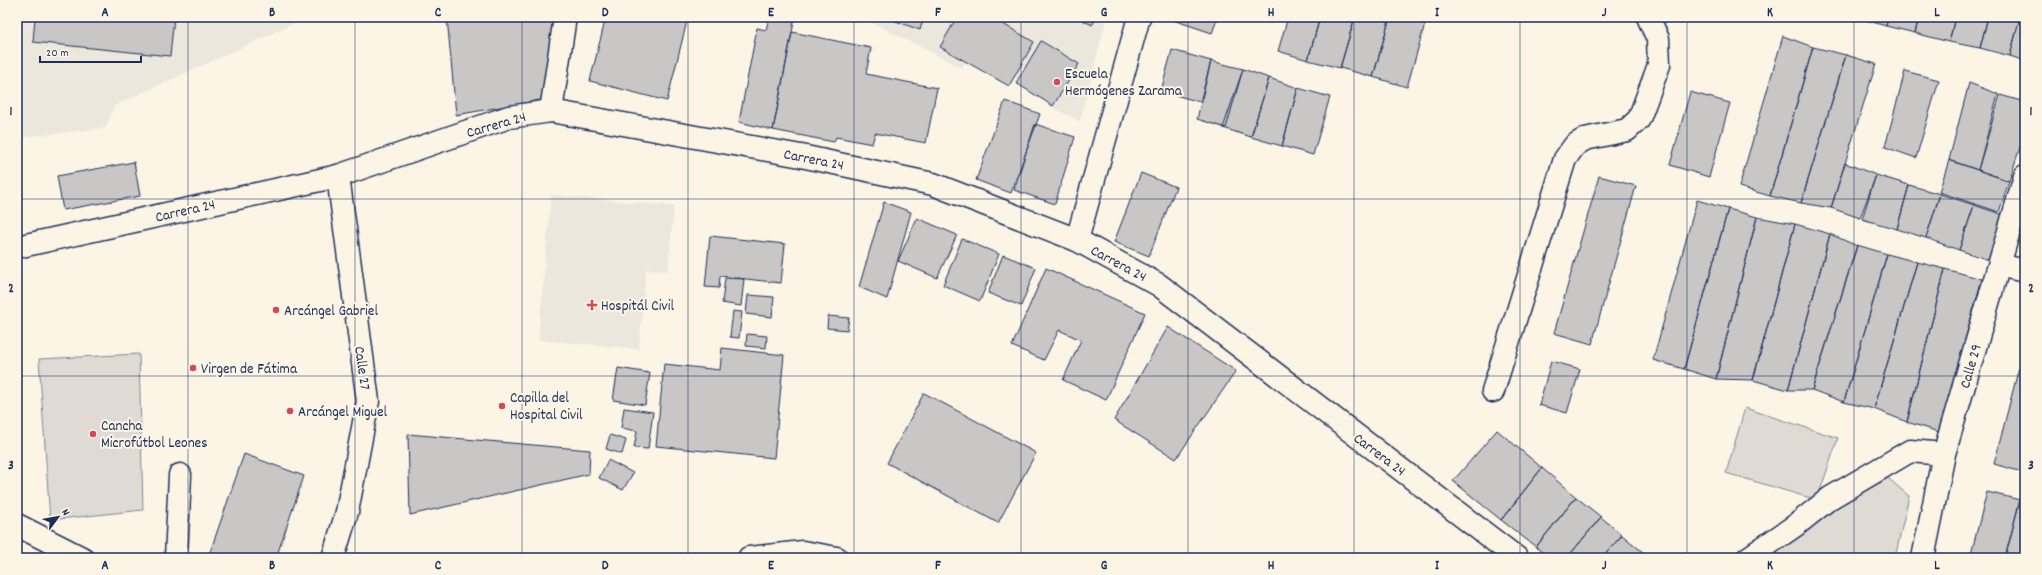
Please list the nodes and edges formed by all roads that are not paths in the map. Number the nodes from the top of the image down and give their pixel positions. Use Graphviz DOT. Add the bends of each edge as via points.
graph roads {
  1 [pos="565,17"];
  2 [pos="1139,17"];
  3 [pos="1648,17"];
  4 [pos="550,111"];
  5 [pos="338,176"];
  6 [pos="2025,176"];
  7 [pos="1076,240"];
  8 [pos="17,247"];
  9 [pos="1999,264"];
  10 [pos="2025,270"];
  11 [pos="1493,391"];
  12 [pos="1944,454"];
  13 [pos="180,475"];
  14 [pos="17,525"];
  15 [pos="82,558"];
  16 [pos="176,558"];
  17 [pos="333,558"];
  18 [pos="749,558"];
  19 [pos="837,558"];
  20 [pos="1517,558"];
  21 [pos="1748,558"];
  22 [pos="1922,558"];
  1 -- 4 [label="street"];
  2 -- 7 [label="street"];
  3 -- 11 [label="street" via="1658,39 1659,65 1639,119 1627,130 1585,139 1575,145 1565,159"];
  4 -- 5 [label="street, Carrera 24" via="509,117"];
  4 -- 7 [label="street, Carrera 24" via="801,156 933,184"];
  5 -- 8 [label="street, Carrera 24"];
  5 -- 17 [label="street, Calle 27" via="368,401 347,512"];
  6 -- 9 [label="street, Calle 29"];
  7 -- 20 [label="street, Carrera 24" via="1159,285"];
  9 -- 10 [label="street"];
  9 -- 12 [label="street, Calle 29"];
  12 -- 21 [label="street" via="1910,451 1830,498"];
  12 -- 22 [label="street, Calle 29"];
  13 -- 16 [label="street"];
  14 -- 15 [label="street"];
  18 -- 19 [label="street" via="803,552"];
}
